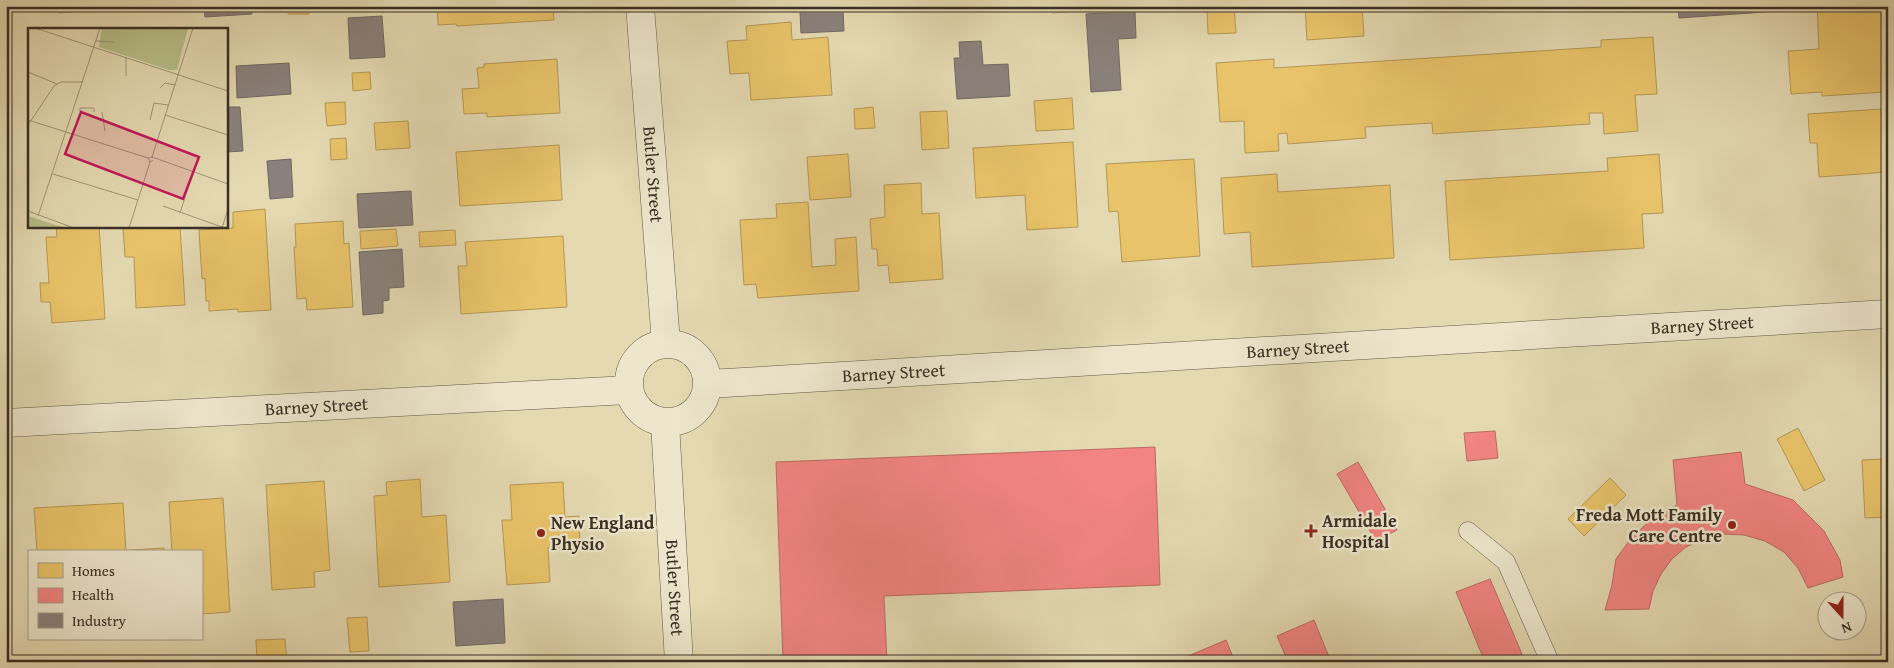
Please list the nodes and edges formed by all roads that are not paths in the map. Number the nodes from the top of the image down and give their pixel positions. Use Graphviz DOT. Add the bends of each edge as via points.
graph roads {
  1 [pos="640,6"];
  2 [pos="1888,314"];
  3 [pos="666,343"];
  4 [pos="708,384"];
  5 [pos="628,390"];
  6 [pos="6,423"];
  7 [pos="665,423"];
  8 [pos="1468,531"];
  9 [pos="679,662"];
  10 [pos="1550,662"];
  1 -- 3 [label="street, Butler Street"];
  2 -- 4 [label="street, Barney Street"];
  3 -- 4 [label="street" via="684,346 702,361"];
  3 -- 5 [label="street" via="646,349 634,360 628,374"];
  4 -- 7 [label="street" via="702,404 686,419"];
  5 -- 6 [label="street, Barney Street"];
  5 -- 7 [label="street" via="640,413"];
  7 -- 9 [label="street, Butler Street"];
  8 -- 10 [label="lane" via="1506,562"];
}
